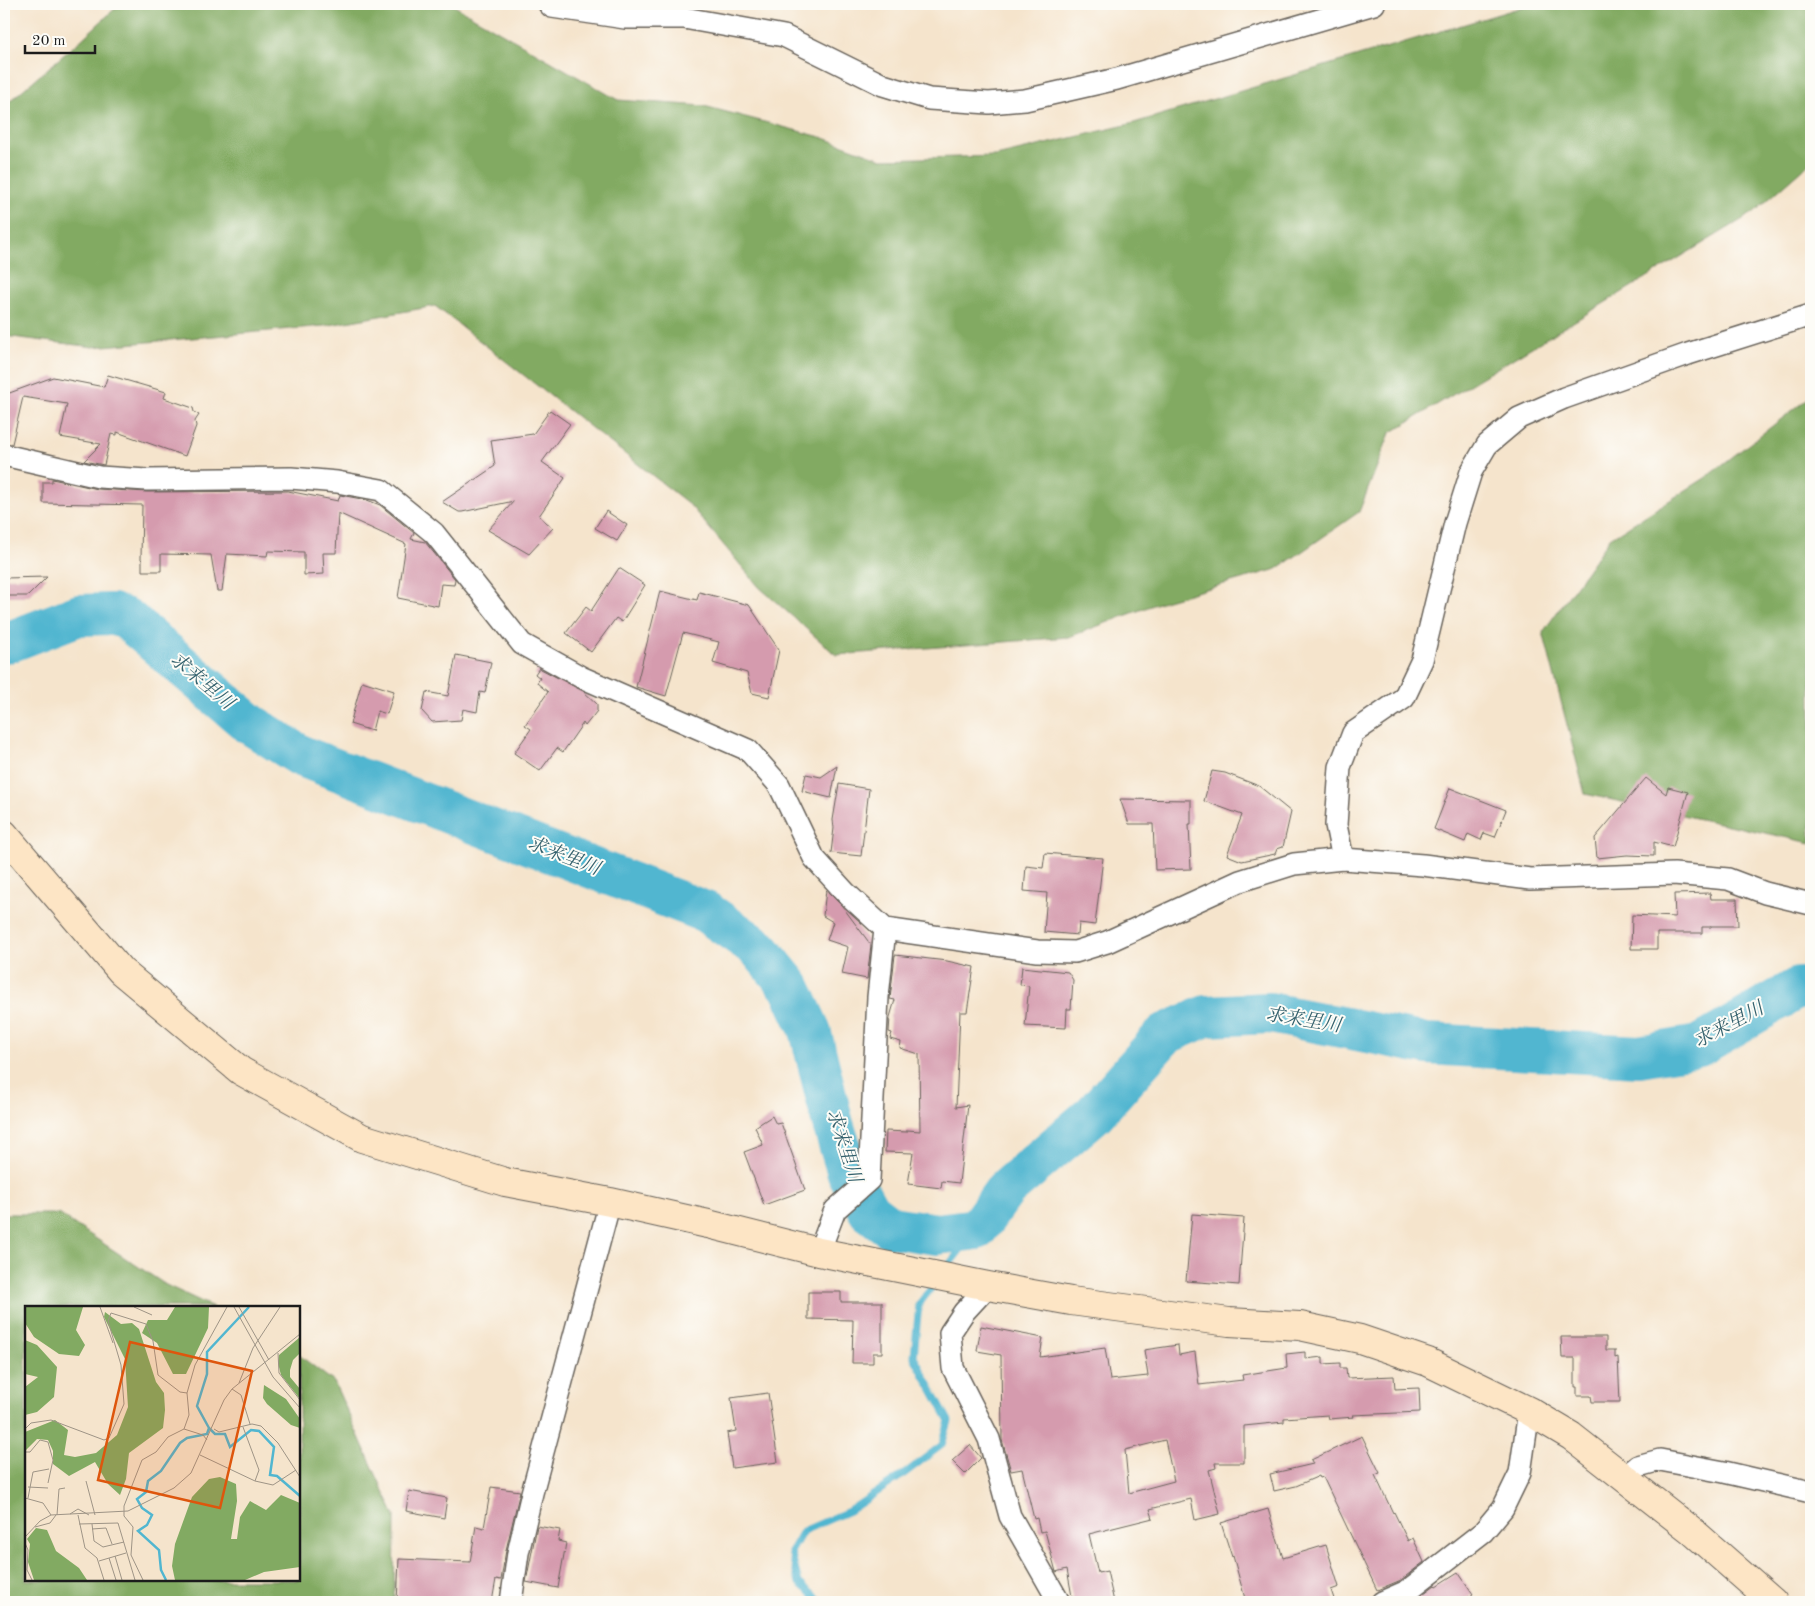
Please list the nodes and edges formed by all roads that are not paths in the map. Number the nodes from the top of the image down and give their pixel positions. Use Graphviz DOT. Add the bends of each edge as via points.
graph roads {
  1 [pos="548,4"];
  2 [pos="1374,4"];
  3 [pos="1811,315"];
  4 [pos="4,455"];
  5 [pos="4,834"];
  6 [pos="1343,858"];
  7 [pos="1811,904"];
  8 [pos="885,929"];
  9 [pos="610,1202"];
  10 [pos="819,1252"];
  11 [pos="978,1284"];
  12 [pos="1529,1411"];
  13 [pos="1625,1477"];
  14 [pos="1811,1492"];
  15 [pos="511,1602"];
  16 [pos="1058,1602"];
  17 [pos="1382,1602"];
  18 [pos="1773,1602"];
  1 -- 2 [label="street" via="625,18 684,18 784,36 883,85 929,99 989,104 1025,100 1117,79"];
  3 -- 6 [label="street" via="1564,398 1520,418 1487,446 1470,472 1422,660 1404,698 1353,733 1340,768 1336,825"];
  4 -- 8 [label="street" via="99,477 147,480 291,478 381,490 434,532 522,644 581,677 748,750 779,785 814,858"];
  5 -- 9 [label="street" via="121,971 241,1071 362,1138 506,1182"];
  6 -- 7 [label="street" via="1530,879 1674,874 1710,877 1728,879 1765,893"];
  6 -- 8 [label="street" via="1294,864 1240,881 1107,942 1075,952 1037,951"];
  8 -- 10 [label="street" via="878,997 869,1180 835,1210"];
  9 -- 10 [label="street"];
  9 -- 15 [label="street" via="532,1493"];
  10 -- 11 [label="street"];
  11 -- 12 [label="street" via="1071,1301 1209,1319 1300,1326 1360,1339 1428,1362"];
  11 -- 16 [label="street" via="950,1333 953,1368 989,1439 1010,1516"];
  12 -- 13 [label="street" via="1571,1436"];
  12 -- 17 [label="street" via="1520,1474 1503,1508 1483,1532 1407,1591"];
  13 -- 14 [label="street" via="1638,1466 1660,1460"];
  13 -- 18 [label="street"];
}
